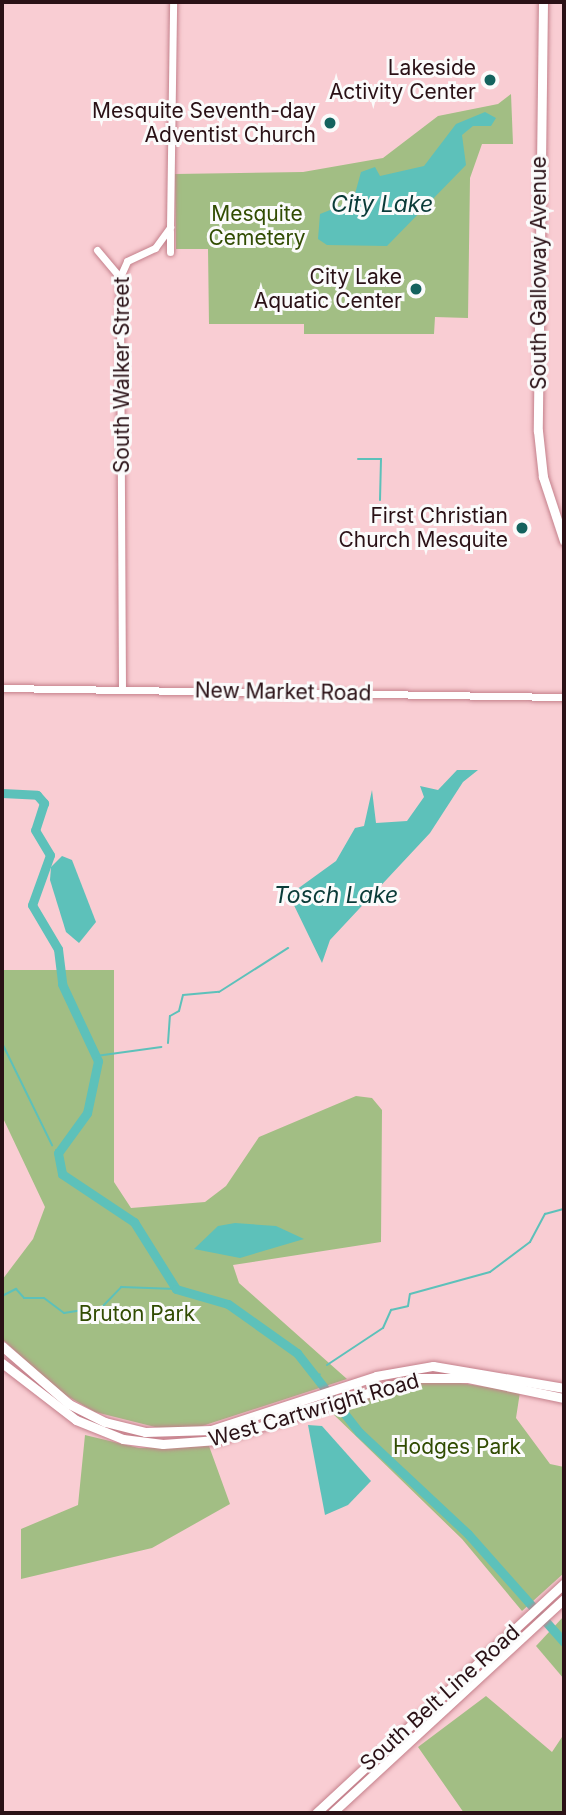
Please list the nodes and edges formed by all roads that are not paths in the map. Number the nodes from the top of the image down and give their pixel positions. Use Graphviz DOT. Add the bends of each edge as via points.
graph roads {
  1 [pos="173,2"];
  2 [pos="542,2"];
  3 [pos="170,227"];
  4 [pos="97,250"];
  5 [pos="170,252"];
  6 [pos="120,277"];
  7 [pos="564,541"];
  8 [pos="2,688"];
  9 [pos="122,689"];
  10 [pos="564,697"];
  11 [pos="3,1349"];
  12 [pos="2,1363"];
  13 [pos="469,1367"];
  14 [pos="468,1378"];
  15 [pos="563,1393"];
  16 [pos="285,1407"];
  17 [pos="81,1411"];
  18 [pos="76,1420"];
  19 [pos="240,1421"];
  20 [pos="262,1426"];
  21 [pos="561,1587"];
  22 [pos="564,1599"];
  23 [pos="349,1782"];
  24 [pos="356,1790"];
  25 [pos="316,1813"];
  26 [pos="332,1813"];
  1 -- 3 [label="street"];
  2 -- 7 [label="main road, South Galloway Avenue" via="538,431 543,477"];
  3 -- 5 [label="street"];
  3 -- 6 [label="street, South Walker Street" via="155,248 127,261"];
  4 -- 6 [label="street"];
  6 -- 9 [label="street, South Walker Street"];
  8 -- 9 [label="street, New Market Road"];
  9 -- 10 [label="street, New Market Road"];
  11 -- 17 [label="main road, West Cartwright Road"];
  12 -- 18 [label="main road, West Cartwright Road"];
  13 -- 14 [label="main road"];
  13 -- 15 [label="main road, West Cartwright Road"];
  13 -- 16 [label="main road, West Cartwright Road" via="411,1368"];
  14 -- 15 [label="main road, West Cartwright Road"];
  14 -- 20 [label="main road, West Cartwright Road" via="416,1378"];
  16 -- 19 [label="main road, West Cartwright Road"];
  16 -- 20 [label="main road"];
  17 -- 18 [label="main road"];
  17 -- 19 [label="main road, West Cartwright Road" via="117,1426 166,1433"];
  18 -- 20 [label="main road, West Cartwright Road" via="123,1439 163,1444 217,1440"];
  19 -- 20 [label="main road"];
  21 -- 23 [label="main road, South Belt Line Road"];
  22 -- 24 [label="main road, South Belt Line Road"];
  23 -- 24 [label="main road"];
  23 -- 25 [label="main road, South Belt Line Road"];
  24 -- 26 [label="main road, South Belt Line Road"];
}
